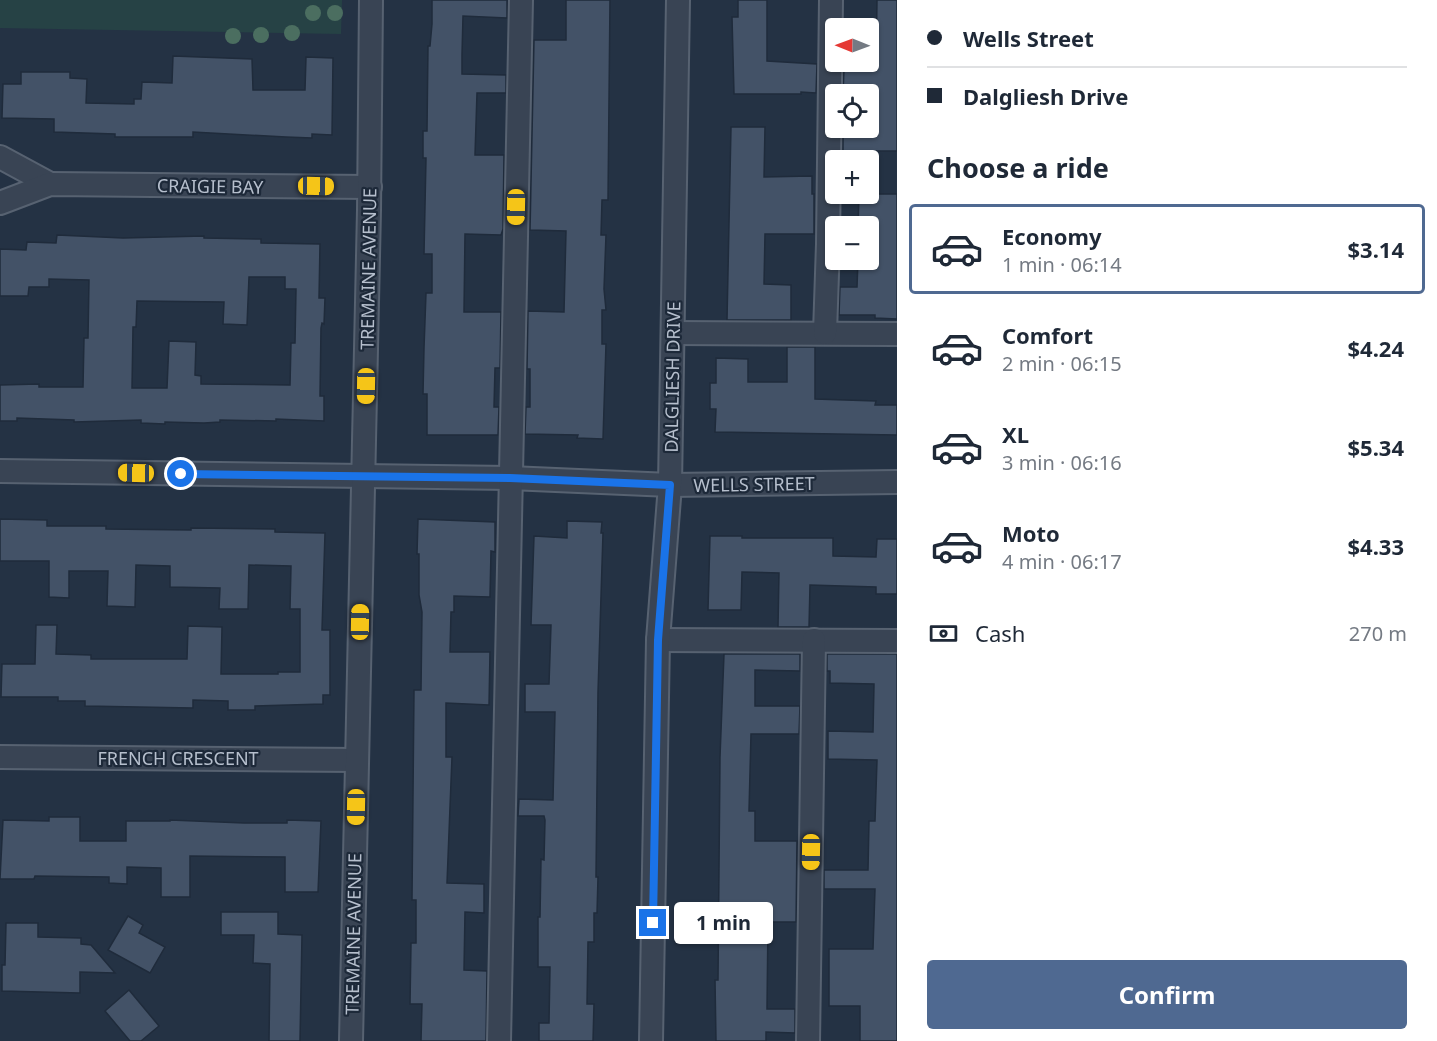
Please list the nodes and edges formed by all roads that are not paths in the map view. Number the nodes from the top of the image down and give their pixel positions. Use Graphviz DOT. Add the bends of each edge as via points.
graph roads {
  1 [pos="371,0"];
  2 [pos="520,0"];
  3 [pos="678,0"];
  4 [pos="831,0"];
  5 [pos="0,157"];
  6 [pos="50,184"];
  7 [pos="370,187"];
  8 [pos="0,203"];
  9 [pos="673,333"];
  10 [pos="825,333"];
  11 [pos="897,334"];
  12 [pos="0,471"];
  13 [pos="363,476"];
  14 [pos="510,478"];
  15 [pos="897,482"];
  16 [pos="670,485"];
  17 [pos="658,640"];
  18 [pos="814,640"];
  19 [pos="897,641"];
  20 [pos="0,757"];
  21 [pos="357,760"];
  22 [pos="351,1041"];
  23 [pos="499,1041"];
  24 [pos="651,1041"];
  25 [pos="808,1041"];
  1 -- 7 [label="street, TREMAINE AVENUE"];
  2 -- 14 [label="street"];
  3 -- 9 [label="street, DALGLIESH DRIVE"];
  4 -- 10 [label="street"];
  5 -- 6 [label="street, CRAIGIE BAY"];
  6 -- 7 [label="street, CRAIGIE BAY"];
  6 -- 8 [label="street, CRAIGIE BAY"];
  7 -- 13 [label="street, TREMAINE AVENUE"];
  9 -- 10 [label="street"];
  9 -- 16 [label="street, DALGLIESH DRIVE"];
  10 -- 11 [label="street"];
  12 -- 13 [label="street, WELLS STREET"];
  13 -- 14 [label="street, WELLS STREET"];
  13 -- 21 [label="street, TREMAINE AVENUE"];
  14 -- 16 [label="street, WELLS STREET"];
  14 -- 23 [label="street"];
  15 -- 16 [label="street, WELLS STREET"];
  16 -- 17 [label="street, DALGLIESH DRIVE"];
  17 -- 18 [label="street"];
  17 -- 24 [label="street, DALGLIESH DRIVE"];
  18 -- 19 [label="street"];
  18 -- 25 [label="street"];
  20 -- 21 [label="street, FRENCH CRESCENT"];
  21 -- 22 [label="street, TREMAINE AVENUE"];
}
